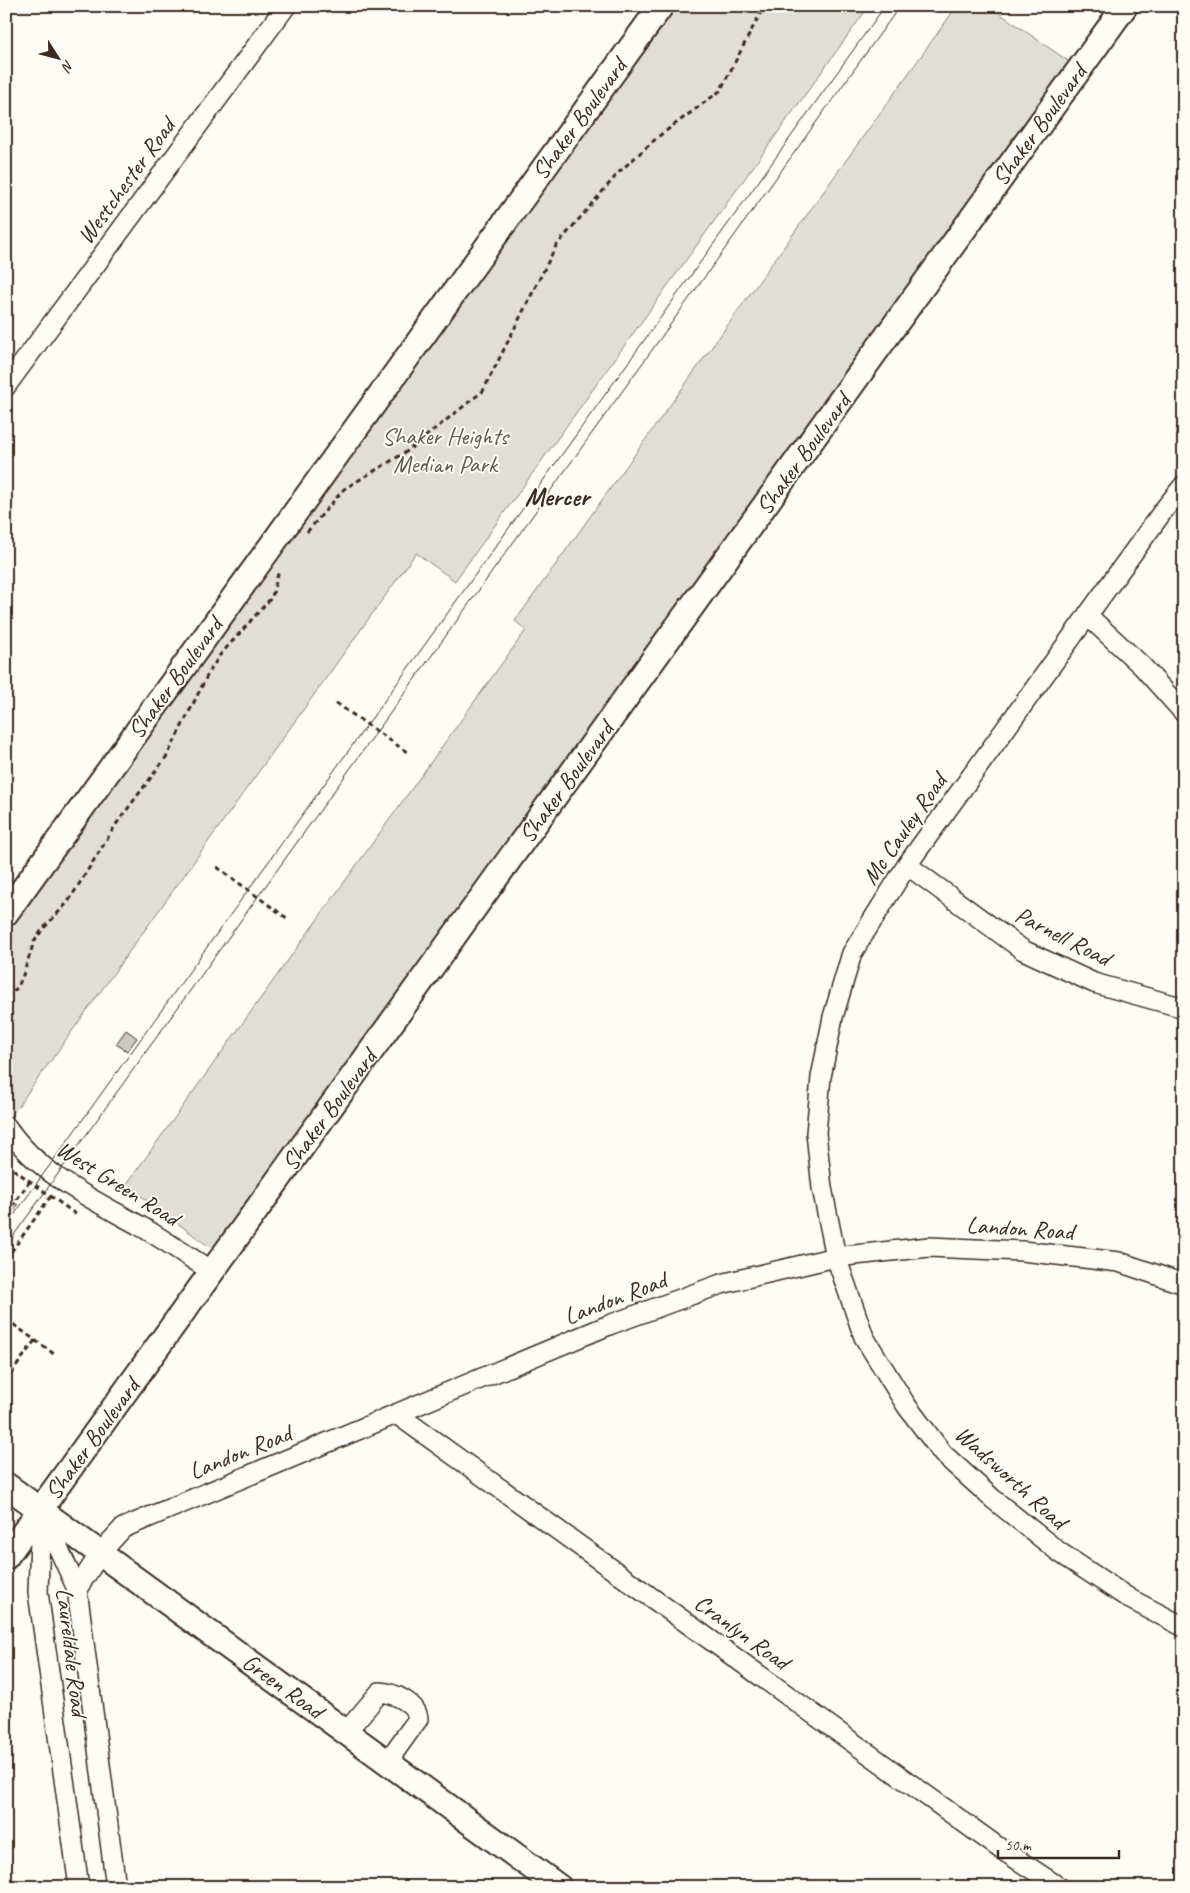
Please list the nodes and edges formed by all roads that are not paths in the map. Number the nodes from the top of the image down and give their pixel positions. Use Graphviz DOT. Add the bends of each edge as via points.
graph roads {
  1 [pos="286,6"];
  2 [pos="661,6"];
  3 [pos="1124,6"];
  4 [pos="6,386"];
  5 [pos="1184,485"];
  6 [pos="1087,615"];
  7 [pos="1184,713"];
  8 [pos="907,865"];
  9 [pos="6,913"];
  10 [pos="1184,1008"];
  11 [pos="6,1126"];
  12 [pos="836,1257"];
  13 [pos="213,1272"];
  14 [pos="1184,1284"];
  15 [pos="398,1415"];
  16 [pos="6,1485"];
  17 [pos="41,1509"];
  18 [pos="101,1552"];
  19 [pos="6,1557"];
  20 [pos="77,1589"];
  21 [pos="1184,1627"];
  22 [pos="346,1732"];
  23 [pos="387,1762"];
  24 [pos="80,1887"];
  25 [pos="116,1887"];
  26 [pos="559,1887"];
  27 [pos="1059,1887"];
  1 -- 4 [label="street, Westchester Road"];
  2 -- 9 [label="main road, Shaker Boulevard"];
  3 -- 13 [label="main road, Shaker Boulevard"];
  5 -- 6 [label="street, Mc Cauley Road"];
  6 -- 7 [label="street" via="1142,666"];
  6 -- 8 [label="street, Mc Cauley Road"];
  8 -- 10 [label="street, Parnell Road" via="1023,950 1094,983"];
  8 -- 12 [label="street, Mc Cauley Road" via="852,953 833,1017 821,1077 816,1133 822,1188"];
  11 -- 13 [label="street, West Green Road" via="25,1152 66,1184"];
  12 -- 14 [label="street, Landon Road" via="929,1247 1022,1251 1119,1262"];
  12 -- 15 [label="street, Landon Road" via="721,1284 609,1325"];
  12 -- 21 [label="street, Wadsworth Road" via="864,1338 906,1405 943,1454 1059,1552 1130,1599"];
  13 -- 17 [label="main road, Shaker Boulevard"];
  15 -- 18 [label="street, Landon Road" via="123,1528"];
  15 -- 27 [label="street, Cranlyn Road" via="998,1847"];
  16 -- 17 [label="main road, Green Road"];
  17 -- 18 [label="main road, Green Road"];
  17 -- 19 [label="main road, Shaker Boulevard"];
  17 -- 20 [label="street, Laureldale Road"];
  17 -- 24 [label="street, Laureldale Road" via="38,1592"];
  18 -- 20 [label="street, Laureldale Road"];
  18 -- 22 [label="main road, Green Road"];
  20 -- 25 [label="street, Laureldale Road"];
  22 -- 23 [label="main road, Green Road"];
  22 -- 23 [label="street" via="380,1692 391,1693 411,1706 418,1719"];
  23 -- 26 [label="main road, Green Road"];
}
